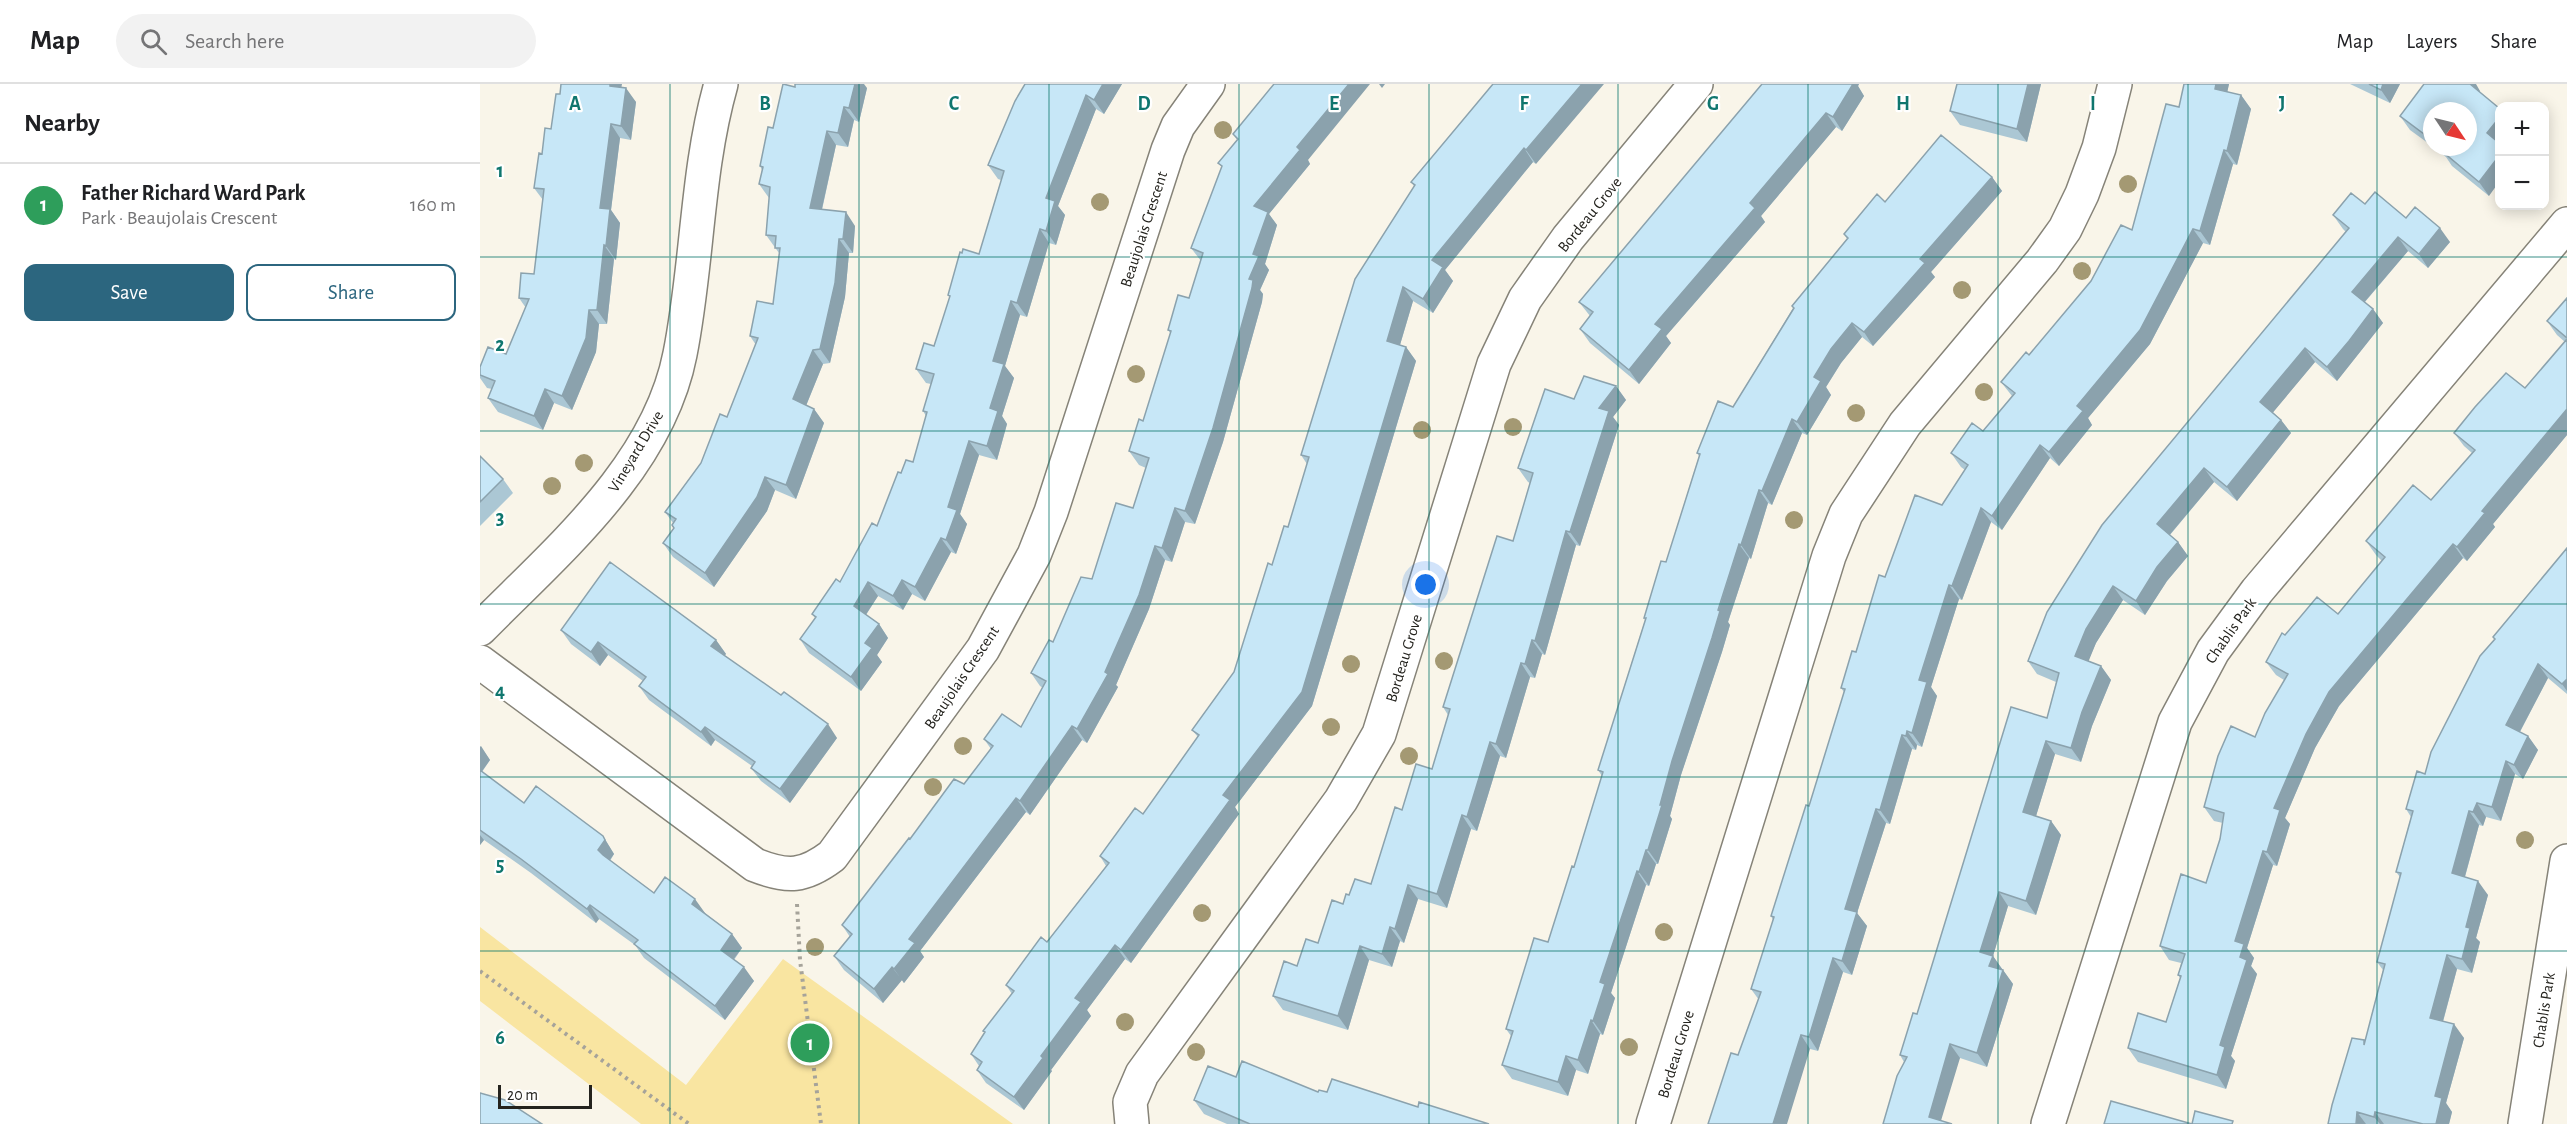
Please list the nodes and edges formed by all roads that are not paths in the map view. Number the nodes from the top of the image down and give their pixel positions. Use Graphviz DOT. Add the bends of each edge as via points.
graph roads {
  1 [pos="721,84"];
  2 [pos="1208,84"];
  3 [pos="1696,84"];
  4 [pos="2115,84"];
  5 [pos="2567,224"];
  6 [pos="480,629"];
  7 [pos="480,662"];
  8 [pos="2567,861"];
  9 [pos="1132,1124"];
  10 [pos="1653,1124"];
  11 [pos="2048,1124"];
  12 [pos="2525,1124"];
  1 -- 6 [label="street, Vineyard Drive" via="711,118 680,356 662,408 613,491"];
  2 -- 7 [label="street, Beaujolais Crescent" via="1178,126 1168,150 1034,555 983,649 832,856 817,867 796,874 776,873 755,865"];
  3 -- 9 [label="street, Bordeau Grove" via="1568,238 1526,299 1494,364 1379,734 1341,800 1142,1074 1130,1102"];
  4 -- 10 [label="street, Bordeau Grove" via="2099,148 2065,229 1905,424 1846,514 1819,589"];
  5 -- 11 [label="street, Chablis Park" via="2257,591 2213,651 2175,722"];
  8 -- 12 [label="street, Chablis Park"];
}
